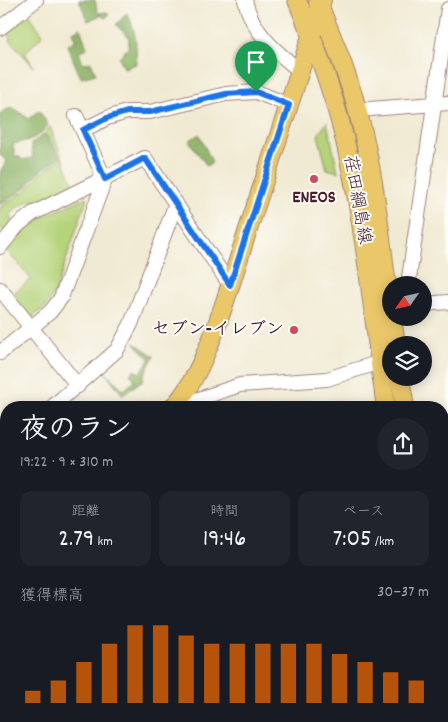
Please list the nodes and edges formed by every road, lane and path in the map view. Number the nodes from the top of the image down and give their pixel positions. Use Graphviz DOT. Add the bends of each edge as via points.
graph roads {
  1 [pos="36,0"];
  2 [pos="245,0"];
  3 [pos="296,0"];
  4 [pos="319,2"];
  5 [pos="448,9"];
  6 [pos="0,28"];
  7 [pos="311,36"];
  8 [pos="300,71"];
  9 [pos="441,103"];
  10 [pos="289,105"];
  11 [pos="357,110"];
  12 [pos="76,116"];
  13 [pos="83,130"];
  14 [pos="105,179"];
  15 [pos="176,203"];
  16 [pos="0,248"];
  17 [pos="386,276"];
  18 [pos="410,276"];
  19 [pos="230,285"];
  20 [pos="0,289"];
  21 [pos="448,302"];
  22 [pos="432,303"];
  23 [pos="31,327"];
  24 [pos="0,353"];
  25 [pos="380,362"];
  26 [pos="78,386"];
  27 [pos="401,386"];
  28 [pos="60,401"];
  29 [pos="177,401"];
  30 [pos="189,401"];
  31 [pos="385,401"];
  32 [pos="403,401"];
  1 -- 6 [label="street"];
  2 -- 8 [label="street" via="251,18 267,44"];
  3 -- 7 [label="main road, 荏田綱島線"];
  4 -- 7 [label="main road"];
  4 -- 11 [label="main road, 荏田綱島線" via="338,47"];
  5 -- 9 [label="street"];
  7 -- 8 [label="main road"];
  7 -- 25 [label="main road, 荏田綱島線" via="334,99 349,158 361,220"];
  8 -- 10 [label="main road"];
  9 -- 11 [label="street"];
  9 -- 18 [label="street"];
  10 -- 13 [label="street" via="256,92 226,94 150,112 127,112"];
  10 -- 19 [label="main road"];
  11 -- 17 [label="main road, 荏田綱島線" via="378,215"];
  12 -- 13 [label="street"];
  13 -- 14 [label="street"];
  14 -- 15 [label="street" via="145,158"];
  14 -- 16 [label="street" via="32,214 18,225"];
  14 -- 23 [label="street" via="61,298"];
  15 -- 19 [label="street"];
  15 -- 26 [label="street" via="131,324 117,350"];
  19 -- 29 [label="main road" via="195,377"];
  20 -- 23 [label="street"];
  21 -- 22 [label="street"];
  23 -- 24 [label="street"];
  23 -- 26 [label="street"];
  25 -- 30 [label="street" via="327,379 240,385"];
  25 -- 31 [label="main road, 荏田綱島線"];
  26 -- 28 [label="street"];
  27 -- 32 [label="main road"];
}
